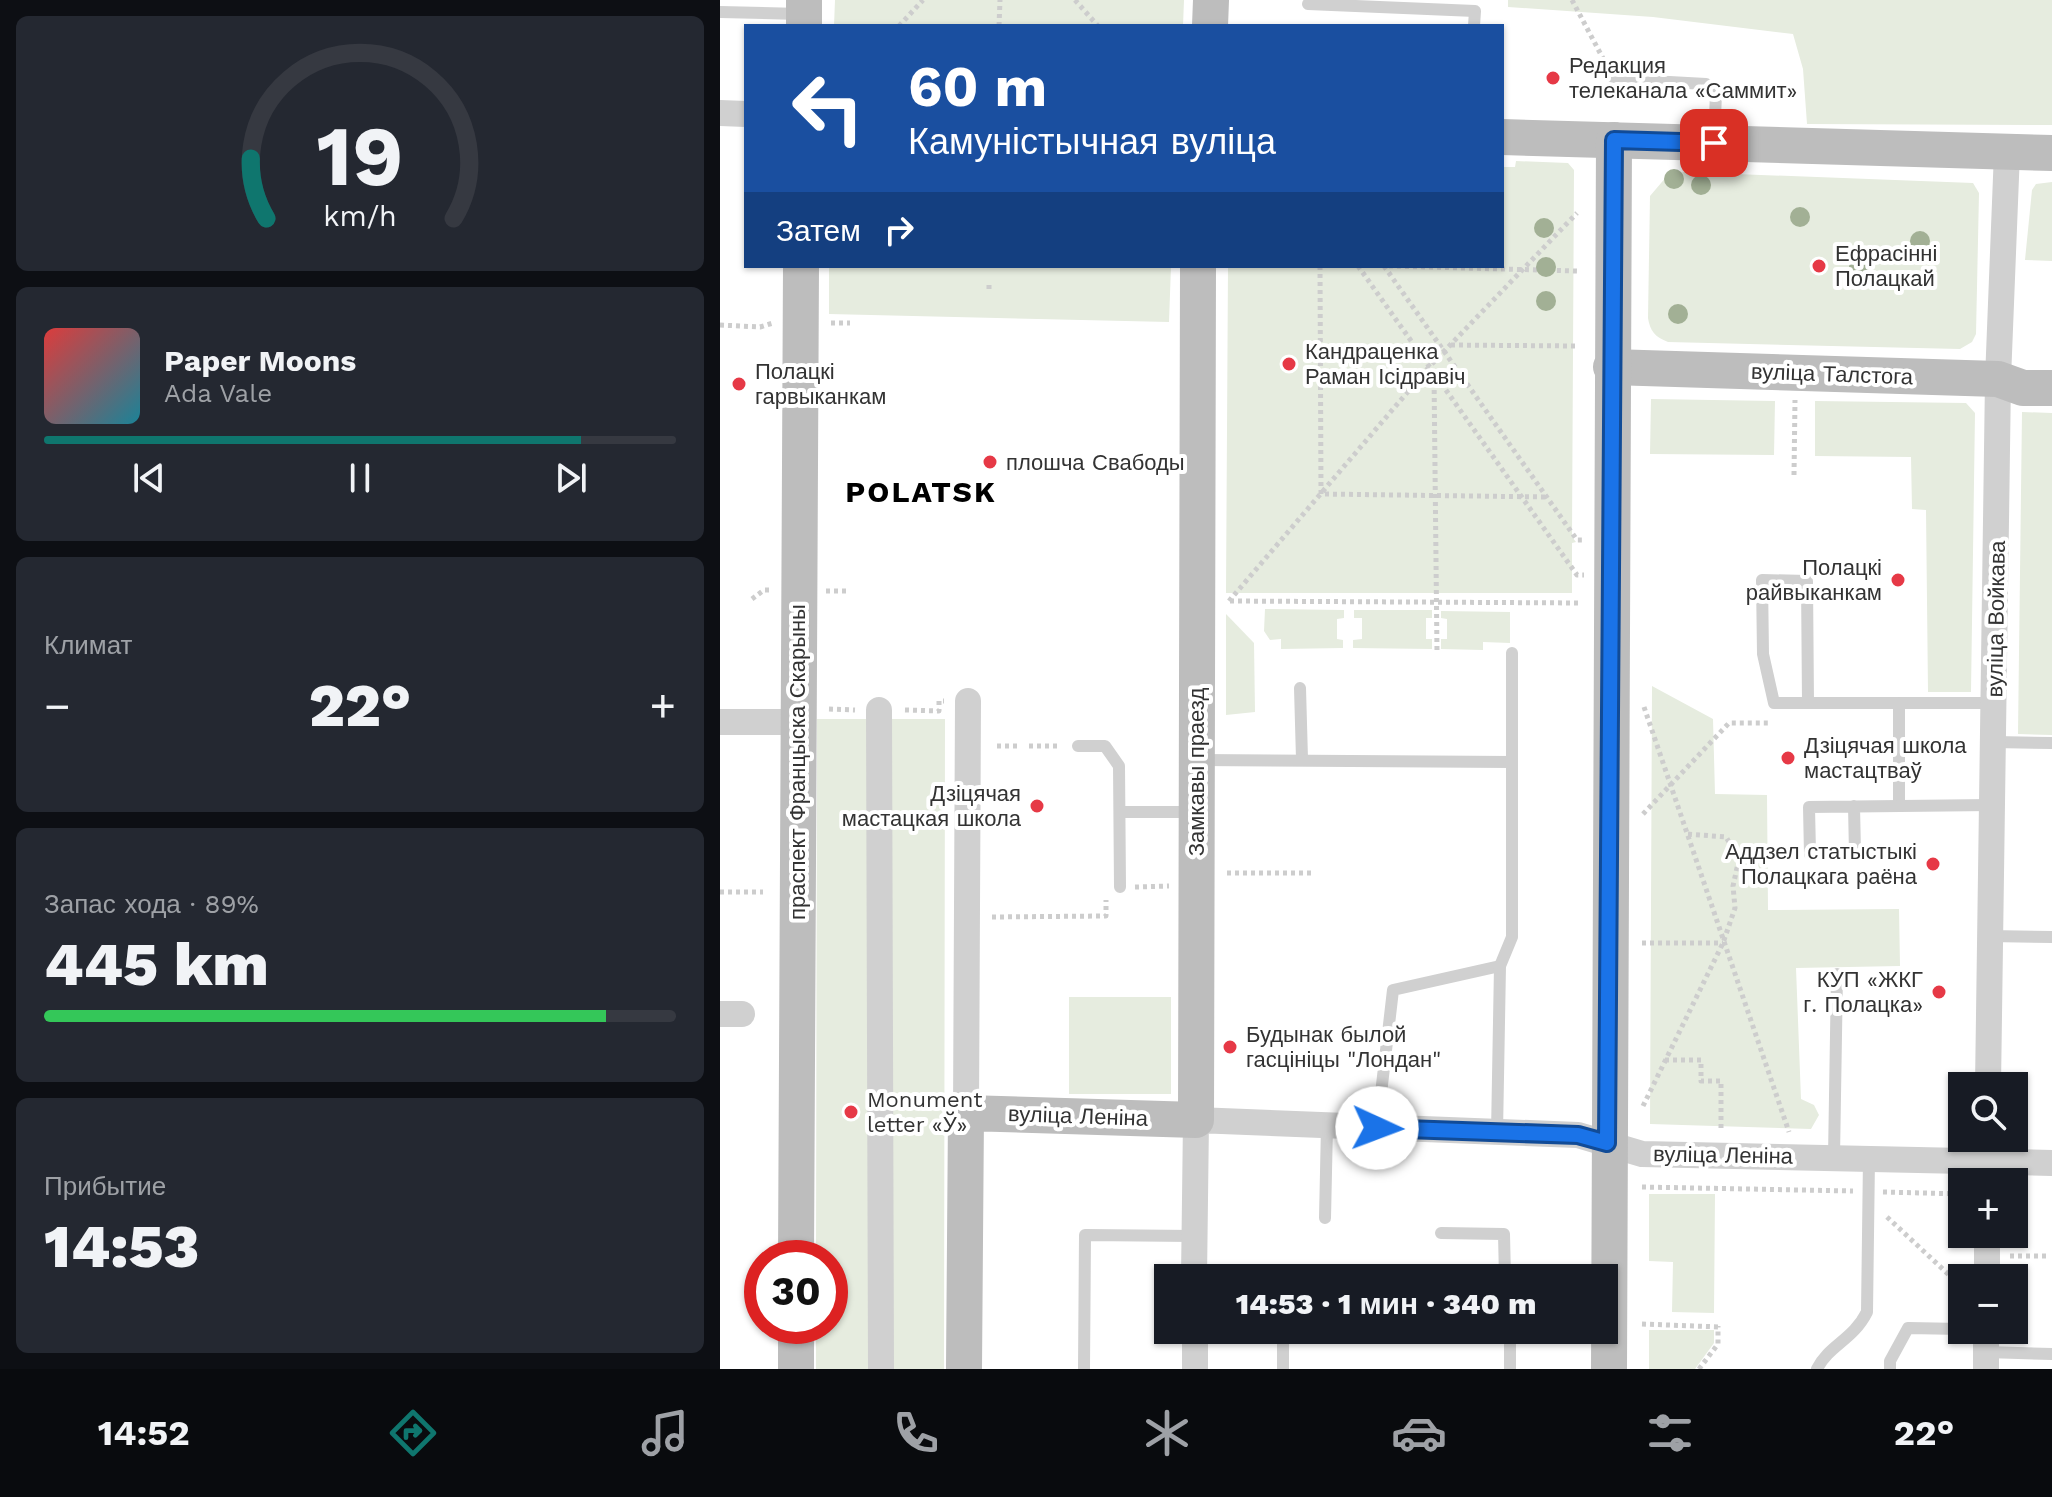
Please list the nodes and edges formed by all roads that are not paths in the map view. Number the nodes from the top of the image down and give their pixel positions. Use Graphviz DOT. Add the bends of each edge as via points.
graph roads {
  1 [pos="1211,0"];
  2 [pos="1308,4"];
  3 [pos="720,12"];
  4 [pos="804,13"];
  5 [pos="1210,24"];
  6 [pos="1474,24"];
  7 [pos="1614,79"];
  8 [pos="720,113"];
  9 [pos="744,114"];
  10 [pos="1504,137"];
  11 [pos="1614,140"];
  12 [pos="1714,143"];
  13 [pos="2007,152"];
  14 [pos="2052,153"];
  15 [pos="801,268"];
  16 [pos="1198,268"];
  17 [pos="1611,367"];
  18 [pos="1998,379"];
  19 [pos="2052,388"];
  20 [pos="1512,653"];
  21 [pos="1300,688"];
  22 [pos="968,701"];
  23 [pos="1808,703"];
  24 [pos="1899,703"];
  25 [pos="1995,703"];
  26 [pos="879,710"];
  27 [pos="720,722"];
  28 [pos="797,722"];
  29 [pos="1994,742"];
  30 [pos="2052,743"];
  31 [pos="1078,746"];
  32 [pos="1302,759"];
  33 [pos="1196,760"];
  34 [pos="1512,762"];
  35 [pos="1993,805"];
  36 [pos="1854,806"];
  37 [pos="1899,806"];
  38 [pos="1120,812"];
  39 [pos="1196,812"];
  40 [pos="1120,887"];
  41 [pos="1988,936"];
  42 [pos="2052,937"];
  43 [pos="1500,966"];
  44 [pos="1837,974"];
  45 [pos="1988,1072"];
  46 [pos="966,1113"];
  47 [pos="1196,1120"];
  48 [pos="1327,1126"];
  49 [pos="1377,1128"];
  50 [pos="1497,1133"];
  51 [pos="1607,1143"];
  52 [pos="1834,1157"];
  53 [pos="1869,1158"];
  54 [pos="1987,1160"];
  55 [pos="2052,1163"];
  56 [pos="1325,1218"];
  57 [pos="1441,1233"];
  58 [pos="1194,1236"];
  59 [pos="796,1240"];
  60 [pos="1194,1264"];
  61 [pos="1505,1264"];
  62 [pos="1606,1264"];
  63 [pos="1948,1329"];
  64 [pos="796,1344"];
  65 [pos="1195,1344"];
  66 [pos="1283,1344"];
  67 [pos="1510,1344"];
  68 [pos="1608,1344"];
  69 [pos="1986,1350"];
  70 [pos="2052,1354"];
  71 [pos="796,1369"];
  72 [pos="881,1369"];
  73 [pos="964,1369"];
  74 [pos="1084,1369"];
  75 [pos="1195,1369"];
  76 [pos="1283,1369"];
  77 [pos="1510,1369"];
  78 [pos="1609,1369"];
  79 [pos="1817,1369"];
  80 [pos="1890,1369"];
  1 -- 5 [label="street"];
  2 -- 6 [label="lane" via="1475,11"];
  3 -- 4 [label="lane"];
  7 -- 12 [label="lane" via="1706,84 1716,94"];
  8 -- 9 [label="street"];
  10 -- 11 [label="street"];
  11 -- 12 [label="street"];
  11 -- 17 [label="street"];
  12 -- 13 [label="street"];
  13 -- 14 [label="street"];
  13 -- 18 [label="street, вуліца Войкава"];
  15 -- 28 [label="street, праспект Францыска Скарыны"];
  16 -- 33 [label="street, Замкавы праезд"];
  17 -- 18 [label="street, вуліца Талстога"];
  17 -- 51 [label="street"];
  18 -- 19 [label="street, вуліца Талстога" via="2023,388"];
  18 -- 25 [label="street, вуліца Войкава"];
  20 -- 34 [label="lane"];
  21 -- 32 [label="lane"];
  22 -- 46 [label="street"];
  23 -- 23 [label="lane" via="1807,581 1762,580 1763,654 1774,703"];
  23 -- 24 [label="lane"];
  24 -- 25 [label="lane"];
  24 -- 37 [label="lane"];
  25 -- 29 [label="street, вуліца Войкава"];
  26 -- 72 [label="street"];
  27 -- 28 [label="street"];
  28 -- 59 [label="street, праспект Францыска Скарыны"];
  29 -- 30 [label="lane"];
  29 -- 35 [label="street, вуліца Войкава"];
  31 -- 38 [label="lane" via="1105,746 1119,766"];
  32 -- 33 [label="lane"];
  32 -- 34 [label="lane"];
  33 -- 39 [label="street, Замкавы праезд"];
  34 -- 43 [label="lane" via="1512,937"];
  35 -- 37 [label="lane"];
  35 -- 41 [label="street, вуліца Войкава"];
  36 -- 36 [label="lane" via="1855,853 1810,854 1809,807"];
  36 -- 37 [label="lane"];
  38 -- 39 [label="lane"];
  38 -- 40 [label="lane"];
  39 -- 47 [label="street, Замкавы праезд" via="1185,879"];
  41 -- 42 [label="lane"];
  41 -- 45 [label="street, вуліца Войкава"];
  43 -- 49 [label="lane" via="1393,990"];
  43 -- 50 [label="lane"];
  44 -- 52 [label="lane"];
  46 -- 47 [label="street, вуліца Леніна"];
  46 -- 73 [label="street"];
  47 -- 48 [label="street, вуліца Леніна"];
  47 -- 58 [label="street, Замкавы праезд"];
  48 -- 49 [label="street, вуліца Леніна"];
  48 -- 56 [label="lane"];
  49 -- 50 [label="street, вуліца Леніна"];
  50 -- 51 [label="street, вуліца Леніна" via="1578,1135"];
  51 -- 52 [label="street, вуліца Леніна" via="1642,1154"];
  51 -- 62 [label="street"];
  52 -- 53 [label="street, вуліца Леніна"];
  53 -- 54 [label="street, вуліца Леніна"];
  53 -- 79 [label="lane" via="1867,1312 1858,1330 1822,1358"];
  54 -- 55 [label="street, вуліца Леніна"];
  57 -- 61 [label="lane" via="1504,1234"];
  58 -- 60 [label="street, Замкавы праезд"];
  58 -- 74 [label="lane" via="1085,1235"];
  63 -- 80 [label="lane" via="1908,1328"];
  64 -- 71 [label="street"];
  65 -- 75 [label="street"];
  66 -- 76 [label="lane"];
  67 -- 77 [label="lane"];
  68 -- 78 [label="street"];
  69 -- 70 [label="lane"];
}
